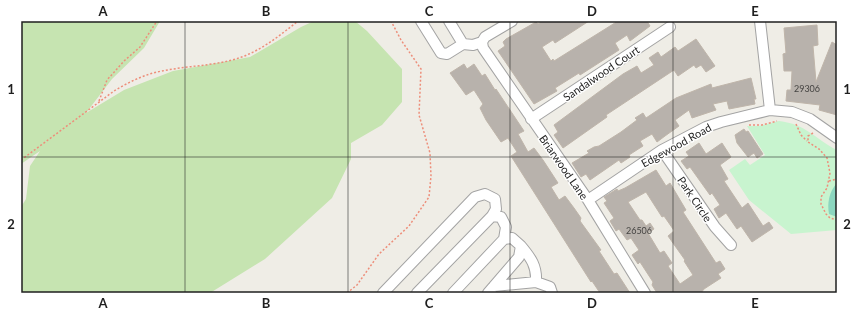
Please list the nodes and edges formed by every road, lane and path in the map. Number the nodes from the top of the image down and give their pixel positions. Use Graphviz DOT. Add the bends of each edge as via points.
graph roads {
  1 [pos="157,21"];
  2 [pos="298,21"];
  3 [pos="391,21"];
  4 [pos="421,21"];
  5 [pos="449,21"];
  6 [pos="512,21"];
  7 [pos="760,21"];
  8 [pos="670,27"];
  9 [pos="482,42"];
  10 [pos="463,44"];
  11 [pos="98,102"];
  12 [pos="770,110"];
  13 [pos="531,119"];
  14 [pos="782,121"];
  15 [pos="746,125"];
  16 [pos="803,126"];
  17 [pos="811,131"];
  18 [pos="837,138"];
  19 [pos="808,142"];
  20 [pos="662,150"];
  21 [pos="21,160"];
  22 [pos="837,179"];
  23 [pos="829,181"];
  24 [pos="588,200"];
  25 [pos="492,216"];
  26 [pos="837,220"];
  27 [pos="504,239"];
  28 [pos="731,245"];
  29 [pos="521,246"];
  30 [pos="536,282"];
  31 [pos="491,289"];
  32 [pos="347,293"];
  33 [pos="383,293"];
  34 [pos="418,293"];
  35 [pos="453,293"];
  36 [pos="552,293"];
  37 [pos="644,293"];
  1 -- 11 [label="path" via="140,47 124,60 107,80"];
  2 -- 11 [label="path" via="249,54 212,64 161,71 130,82"];
  3 -- 32 [label="path" via="421,69 419,115 430,153 429,197 409,226 379,254 357,285"];
  4 -- 10 [label="street" via="441,53 447,54"];
  5 -- 10 [label="street"];
  6 -- 9 [label="street" via="485,37"];
  7 -- 12 [label="street"];
  8 -- 13 [label="street, Sandalwood Court"];
  9 -- 10 [label="street" via="473,45"];
  9 -- 13 [label="street, Briarwood Lane" via="483,48"];
  11 -- 21 [label="path"];
  12 -- 18 [label="street, Edgewood Road" via="792,112 810,120"];
  12 -- 20 [label="street, Edgewood Road" via="706,127"];
  13 -- 24 [label="street, Briarwood Lane"];
  14 -- 15 [label="path"];
  16 -- 19 [label="path" via="795,123"];
  17 -- 19 [label="path" via="814,133 808,136"];
  19 -- 23 [label="path" via="827,158"];
  20 -- 24 [label="street, Edgewood Road"];
  20 -- 28 [label="street, Park Circle" via="715,228"];
  22 -- 23 [label="path"];
  23 -- 26 [label="path" via="820,201 821,209 830,218"];
  24 -- 37 [label="street, Briarwood Lane"];
  25 -- 27 [label="street" via="502,217 506,227"];
  25 -- 33 [label="street" via="496,209 495,199 486,194 475,197"];
  25 -- 34 [label="street"];
  27 -- 29 [label="street" via="512,238"];
  27 -- 35 [label="street"];
  29 -- 30 [label="street" via="532,258"];
  29 -- 31 [label="street" via="519,257"];
  30 -- 31 [label="street"];
  30 -- 36 [label="street" via="550,287"];
}
